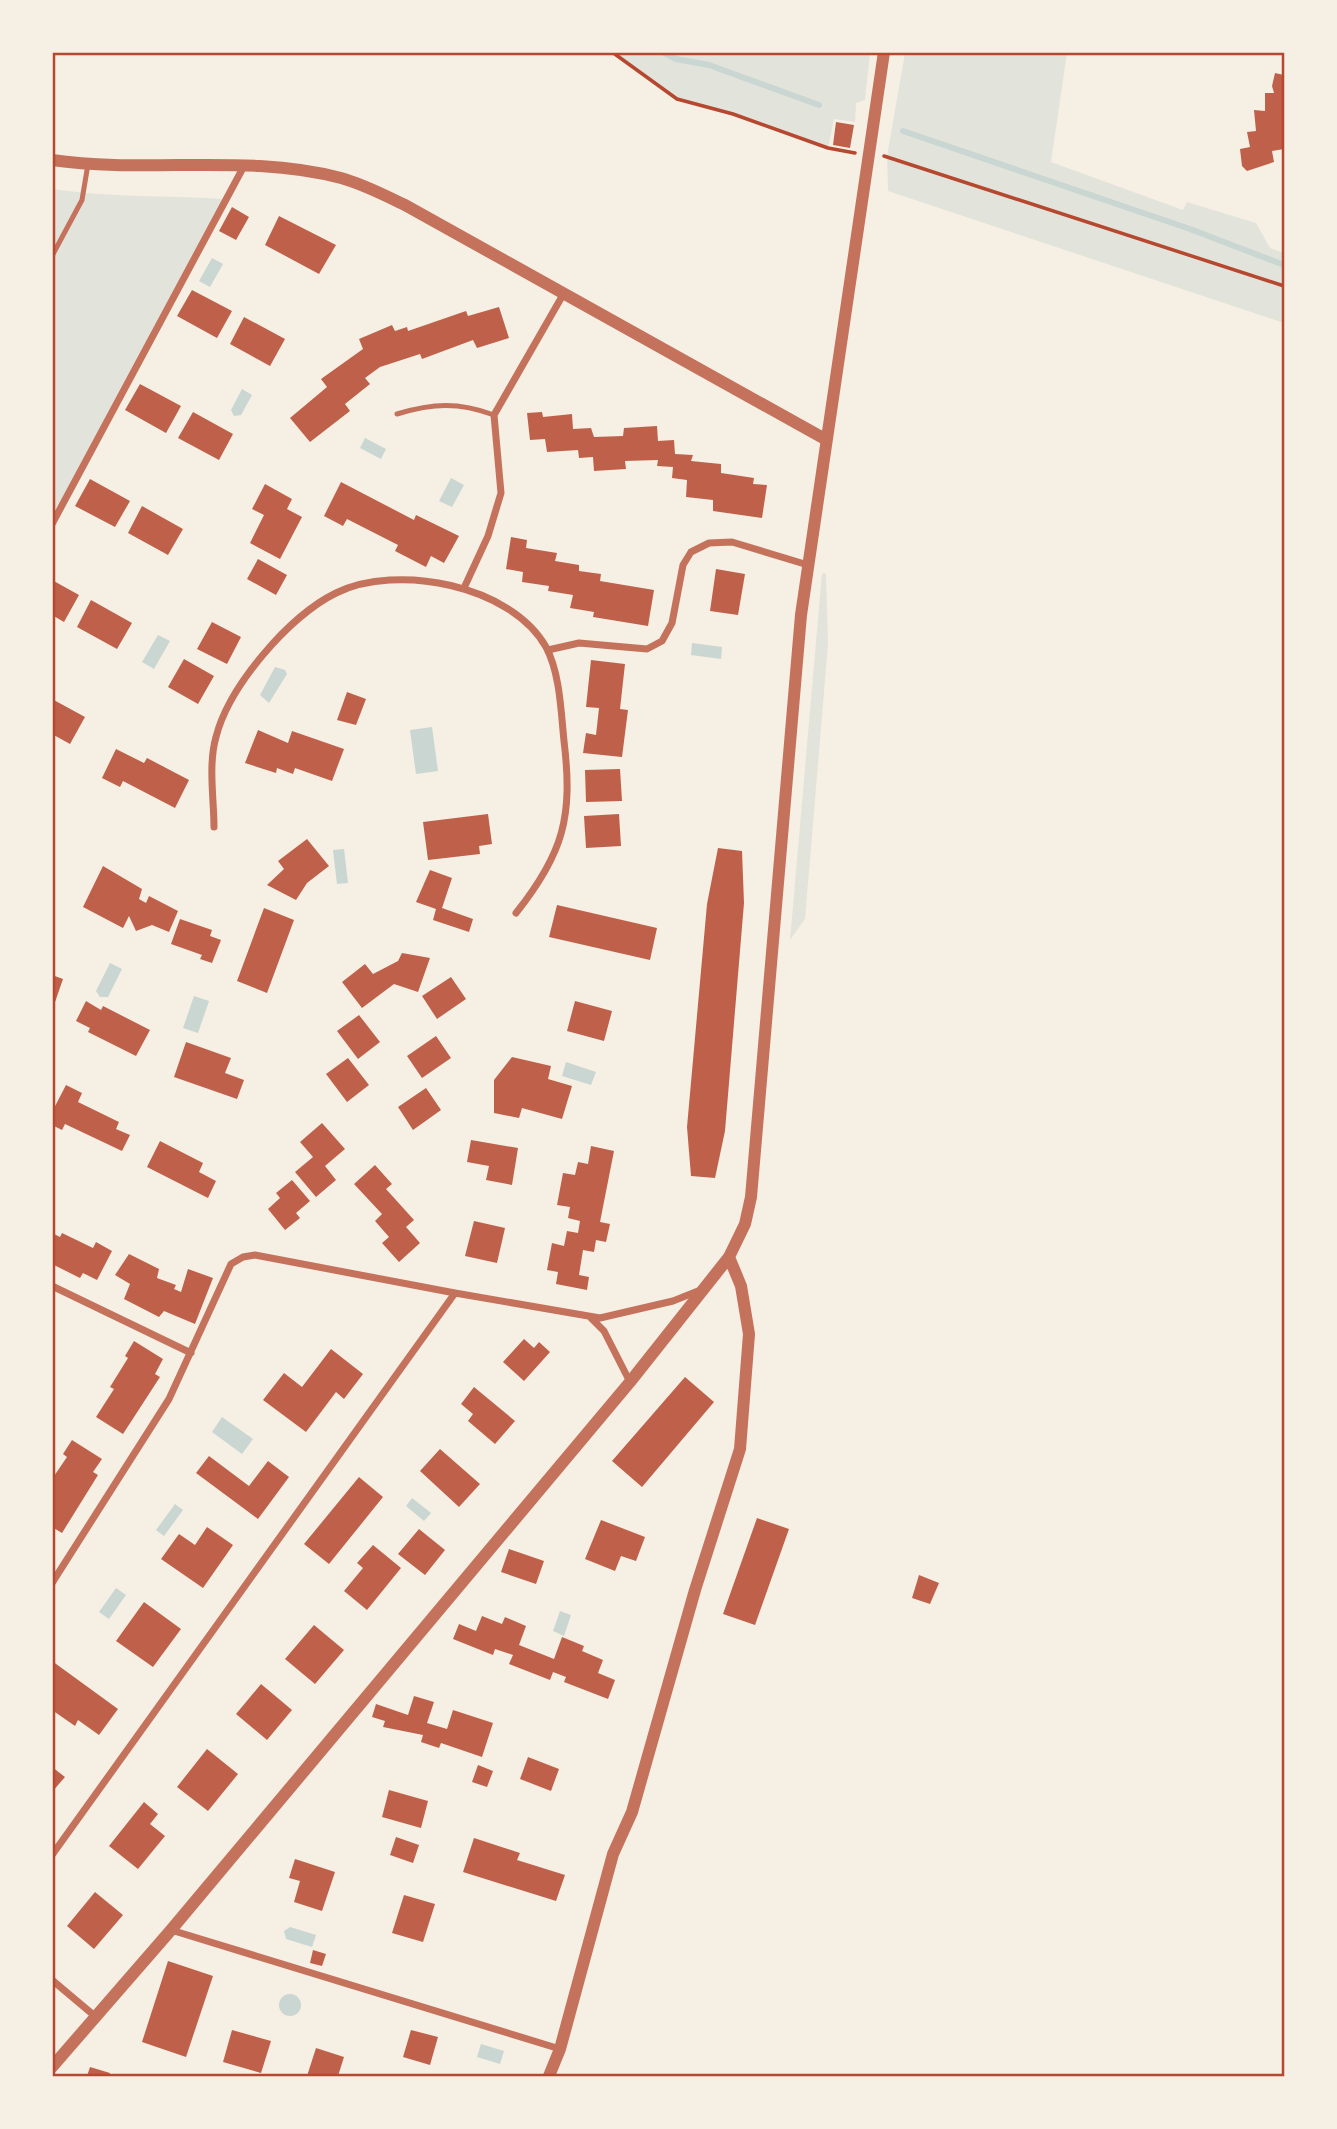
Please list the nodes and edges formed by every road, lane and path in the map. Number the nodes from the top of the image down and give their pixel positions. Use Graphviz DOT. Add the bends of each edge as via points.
graph roads {
  1 [pos="612,52"];
  2 [pos="884,52"];
  3 [pos="869,155"];
  4 [pos="52,160"];
  5 [pos="88,164"];
  6 [pos="244,166"];
  7 [pos="52,256"];
  8 [pos="1284,286"];
  9 [pos="564,293"];
  10 [pos="397,415"];
  11 [pos="494,415"];
  12 [pos="825,439"];
  13 [pos="52,524"];
  14 [pos="808,565"];
  15 [pos="464,588"];
  16 [pos="548,650"];
  17 [pos="214,827"];
  18 [pos="516,913"];
  19 [pos="729,1257"];
  20 [pos="52,1286"];
  21 [pos="704,1289"];
  22 [pos="455,1293"];
  23 [pos="590,1318"];
  24 [pos="191,1353"];
  25 [pos="630,1382"];
  26 [pos="52,1583"];
  27 [pos="52,1855"];
  28 [pos="171,1930"];
  29 [pos="52,1980"];
  30 [pos="96,2017"];
  31 [pos="559,2049"];
  32 [pos="52,2067"];
  33 [pos="549,2077"];
  1 -- 3 [label="path" via="677,99 828,148"];
  2 -- 3 [label="street"];
  3 -- 8 [label="path" via="926,168"];
  3 -- 12 [label="street"];
  4 -- 5 [label="street"];
  5 -- 6 [label="street"];
  5 -- 7 [label="lane" via="82,200"];
  6 -- 9 [label="street" via="296,169 360,184"];
  6 -- 13 [label="street"];
  9 -- 11 [label="street"];
  9 -- 12 [label="street"];
  10 -- 11 [label="lane" via="452,404"];
  11 -- 15 [label="street" via="501,493"];
  12 -- 14 [label="street"];
  14 -- 16 [label="street" via="732,542 709,543 691,552 683,565 672,623 662,641 647,649 579,643"];
  14 -- 19 [label="street" via="751,1197 745,1224"];
  15 -- 16 [label="street" via="505,605 524,619"];
  15 -- 17 [label="street" via="389,582 350,588 318,605 282,636 249,673 219,726 213,755"];
  16 -- 18 [label="street" via="568,775 565,816 555,857"];
  19 -- 21 [label="street"];
  19 -- 31 [label="street" via="741,1286 749,1334 740,1449 632,1812 613,1854"];
  20 -- 24 [label="street"];
  21 -- 23 [label="street" via="673,1301"];
  21 -- 25 [label="street"];
  22 -- 23 [label="street"];
  22 -- 24 [label="street" via="243,1256 224,1273"];
  22 -- 27 [label="street"];
  23 -- 25 [label="street" via="604,1331"];
  24 -- 26 [label="street" via="169,1399"];
  25 -- 28 [label="street"];
  28 -- 30 [label="street"];
  28 -- 31 [label="street"];
  29 -- 30 [label="street"];
  30 -- 32 [label="street"];
  31 -- 33 [label="street"];
}
